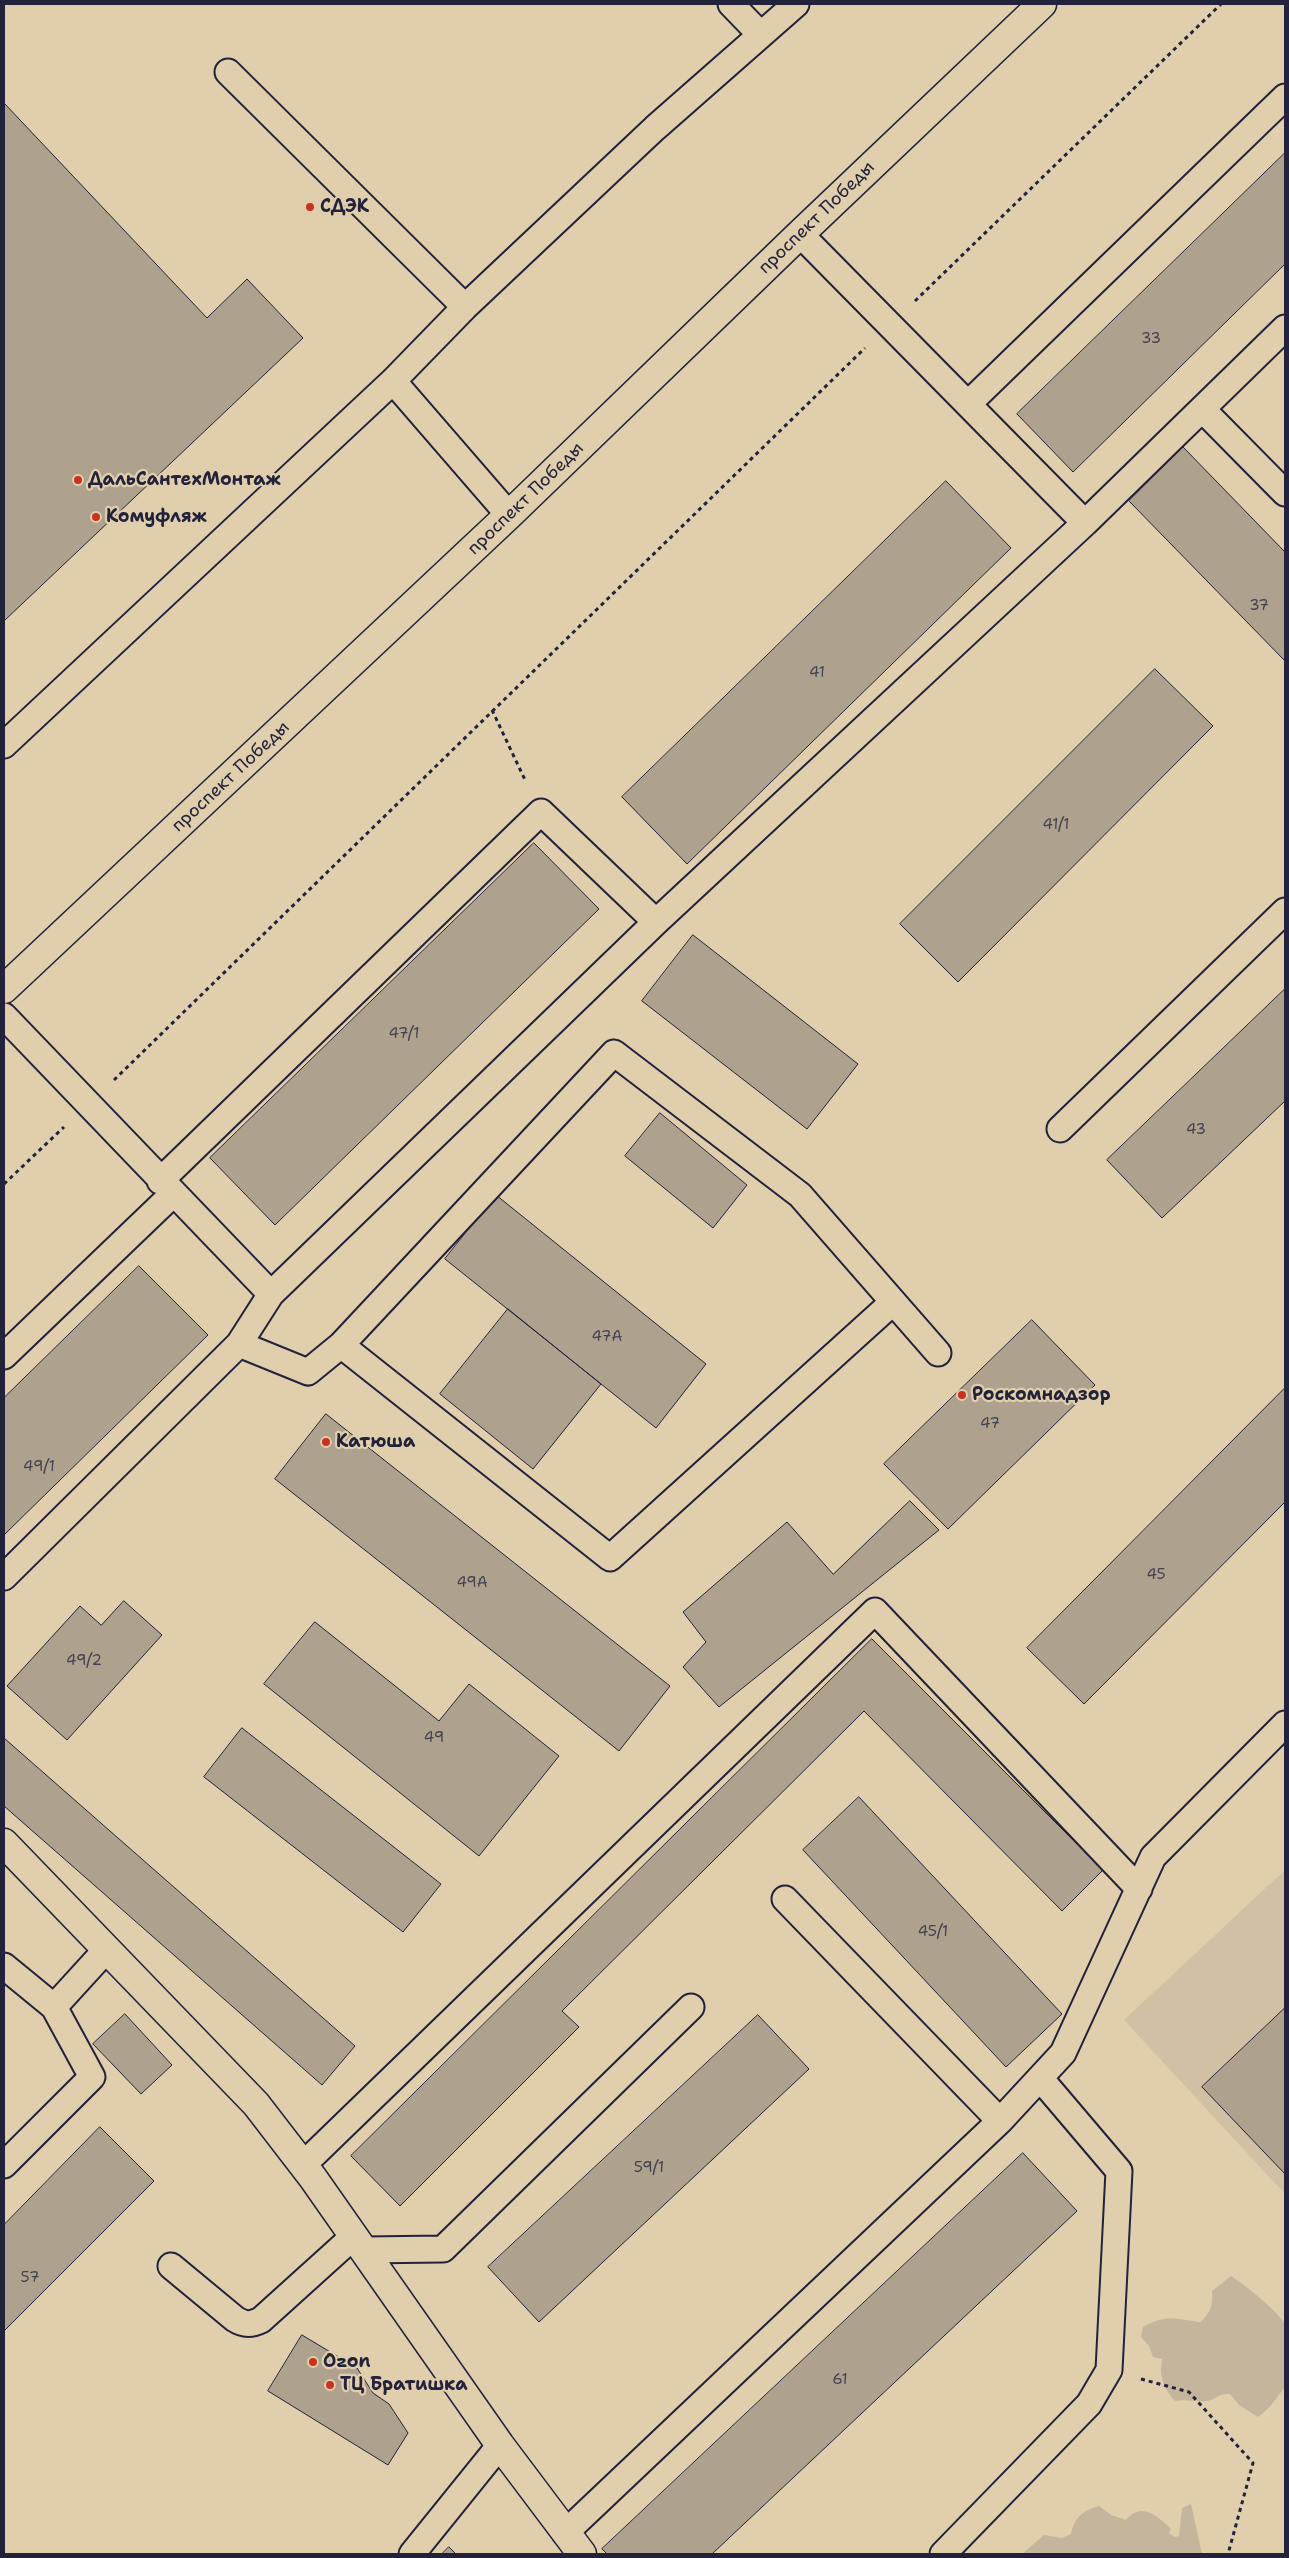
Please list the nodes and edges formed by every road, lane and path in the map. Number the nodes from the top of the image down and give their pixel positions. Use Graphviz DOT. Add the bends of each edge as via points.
graph roads {
  1 [pos="730,4"];
  2 [pos="796,4"];
  3 [pos="1042,4"];
  4 [pos="1221,4"];
  5 [pos="760,34"];
  6 [pos="228,72"];
  7 [pos="1285,97"];
  8 [pos="800,234"];
  9 [pos="465,307"];
  10 [pos="889,325"];
  11 [pos="1285,328"];
  12 [pos="393,381"];
  13 [pos="968,404"];
  14 [pos="1202,409"];
  15 [pos="1285,493"];
  16 [pos="509,515"];
  17 [pos="1085,523"];
  18 [pos="492,710"];
  19 [pos="4,745"];
  20 [pos="540,812"];
  21 [pos="1285,911"];
  22 [pos="656,922"];
  23 [pos="4,989"];
  24 [pos="4,1016"];
  25 [pos="90,1103"];
  26 [pos="1060,1129"];
  27 [pos="4,1184"];
  28 [pos="166,1188"];
  29 [pos="271,1294"];
  30 [pos="892,1303"];
  31 [pos="239,1344"];
  32 [pos="341,1345"];
  33 [pos="938,1353"];
  34 [pos="4,1356"];
  35 [pos="4,1577"];
  36 [pos="1285,1724"];
  37 [pos="4,1843"];
  38 [pos="1139,1889"];
  39 [pos="786,1900"];
  40 [pos="106,1950"];
  41 [pos="4,1966"];
  42 [pos="54,2007"];
  43 [pos="691,2007"];
  44 [pos="1040,2078"];
  45 [pos="1000,2121"];
  46 [pos="4,2164"];
  47 [pos="303,2165"];
  48 [pos="359,2243"];
  49 [pos="171,2266"];
  50 [pos="1109,2370"];
  51 [pos="500,2445"];
  52 [pos="565,2533"];
  53 [pos="412,2554"];
  54 [pos="582,2554"];
  55 [pos="943,2554"];
  56 [pos="1228,2554"];
  1 -- 5 [label="lane"];
  2 -- 5 [label="lane"];
  3 -- 8 [label="main road, проспект Победы"];
  4 -- 10 [label="path"];
  5 -- 9 [label="lane"];
  6 -- 9 [label="lane"];
  7 -- 13 [label="lane"];
  8 -- 10 [label="lane"];
  8 -- 16 [label="main road, проспект Победы"];
  9 -- 12 [label="lane"];
  10 -- 13 [label="lane"];
  10 -- 18 [label="path"];
  11 -- 14 [label="lane"];
  12 -- 16 [label="lane"];
  12 -- 19 [label="lane"];
  13 -- 17 [label="lane"];
  14 -- 15 [label="lane"];
  14 -- 17 [label="lane"];
  16 -- 23 [label="main road, проспект Победы"];
  17 -- 22 [label="lane"];
  18 -- 20 [label="path"];
  18 -- 25 [label="path"];
  20 -- 22 [label="lane"];
  20 -- 28 [label="lane"];
  21 -- 26 [label="lane"];
  22 -- 29 [label="lane"];
  24 -- 25 [label="lane"];
  25 -- 27 [label="path"];
  25 -- 28 [label="lane"];
  28 -- 29 [label="lane"];
  28 -- 34 [label="lane"];
  29 -- 31 [label="lane"];
  30 -- 32 [label="lane" via="610,1558"];
  30 -- 32 [label="lane" via="800,1195 614,1054"];
  30 -- 33 [label="lane"];
  31 -- 32 [label="lane" via="308,1372"];
  31 -- 35 [label="lane"];
  36 -- 38 [label="lane" via="1153,1857"];
  37 -- 40 [label="main road"];
  38 -- 44 [label="lane" via="1063,2054"];
  38 -- 47 [label="lane" via="875,1611"];
  39 -- 45 [label="lane"];
  40 -- 42 [label="lane"];
  40 -- 47 [label="main road" via="244,2089"];
  41 -- 42 [label="lane"];
  42 -- 46 [label="lane" via="92,2077"];
  43 -- 48 [label="lane" via="443,2249"];
  44 -- 45 [label="lane"];
  44 -- 50 [label="lane" via="1119,2172"];
  45 -- 52 [label="lane"];
  47 -- 48 [label="main road"];
  48 -- 49 [label="lane" via="253,2324 235,2319"];
  48 -- 51 [label="main road"];
  50 -- 55 [label="lane" via="1089,2404"];
  50 -- 56 [label="path" via="1189,2392 1252,2463"];
  51 -- 52 [label="main road"];
  51 -- 53 [label="lane"];
  52 -- 54 [label="main road"];
}
